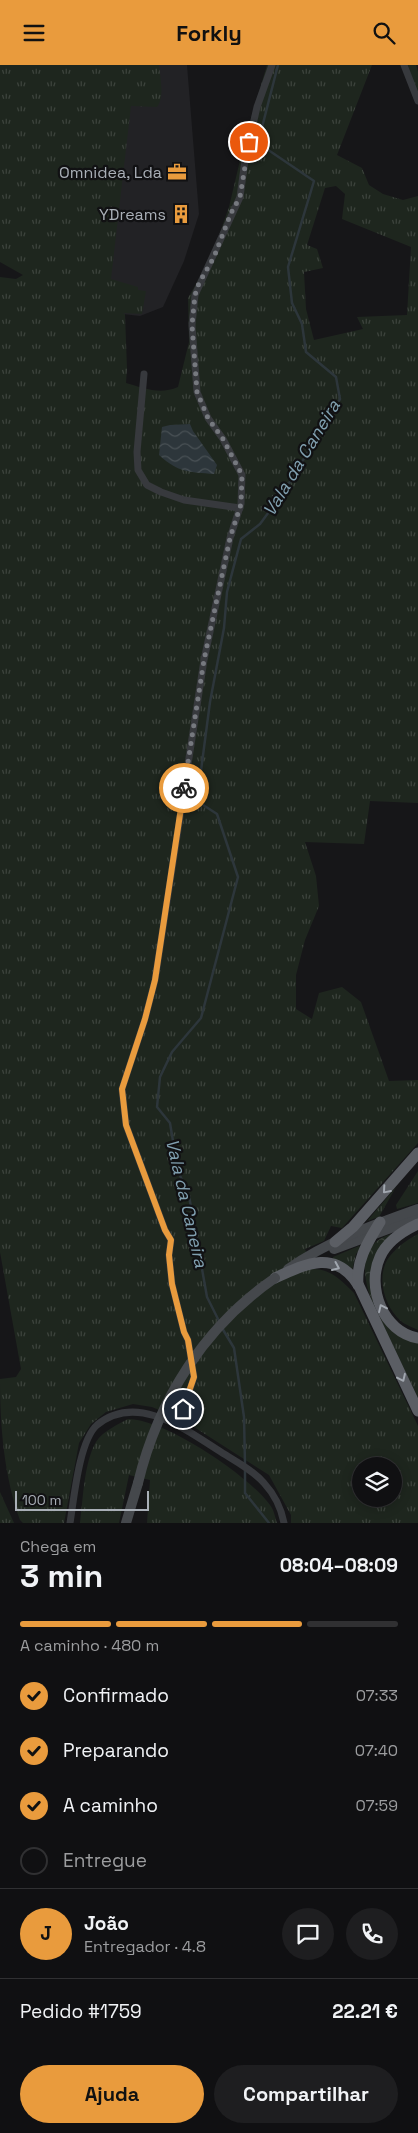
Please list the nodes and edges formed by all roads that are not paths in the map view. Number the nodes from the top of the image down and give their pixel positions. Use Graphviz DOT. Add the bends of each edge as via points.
graph roads {
  1 [pos="272,65"];
  2 [pos="404,65"];
  3 [pos="418,101"];
  4 [pos="144,374"];
  5 [pos="240,508"];
  6 [pos="418,1153"];
  7 [pos="418,1209"];
  8 [pos="418,1213"];
  9 [pos="418,1218"];
  10 [pos="380,1222"];
  11 [pos="418,1224"];
  12 [pos="373,1235"];
  13 [pos="334,1242"];
  14 [pos="275,1278"];
  15 [pos="358,1286"];
  16 [pos="418,1338"];
  17 [pos="418,1411"];
  18 [pos="178,1425"];
  19 [pos="138,1483"];
  20 [pos="70,1523"];
  21 [pos="126,1523"];
  22 [pos="134,1523"];
  23 [pos="284,1523"];
  1 -- 5 [label="street" via="257,107 240,197 199,283 192,325 197,392 208,418 242,475"];
  2 -- 3 [label="street"];
  4 -- 5 [label="street" via="137,452 138,470 147,485 184,500"];
  5 -- 18 [label="street" via="230,538 204,660 155,980 122,1089 126,1125 171,1240 172,1284 188,1340 194,1377"];
  6 -- 13 [label="highway, one-way" via="354,1227"];
  7 -- 10 [label="main road"];
  8 -- 12 [label="main road" via="384,1225"];
  9 -- 12 [label="main road"];
  10 -- 12 [label="highway"];
  10 -- 13 [label="main road"];
  16 -- 11 [label="highway, one-way" via="403,1332 386,1317 376,1295 375,1281 380,1257 387,1246"];
  12 -- 14 [label="main road" via="328,1251"];
  12 -- 15 [label="highway" via="360,1259"];
  13 -- 14 [label="main road"];
  14 -- 15 [label="highway, one-way" via="321,1261 341,1268"];
  14 -- 19 [label="main road, bridge" via="223,1322 186,1369 155,1427"];
  15 -- 17 [label="highway, one-way"];
  18 -- 20 [label="street" via="135,1412 114,1415 96,1427 84,1449"];
  18 -- 23 [label="street" via="264,1483 275,1496"];
  19 -- 21 [label="main road"];
  19 -- 22 [label="main road"];
}
